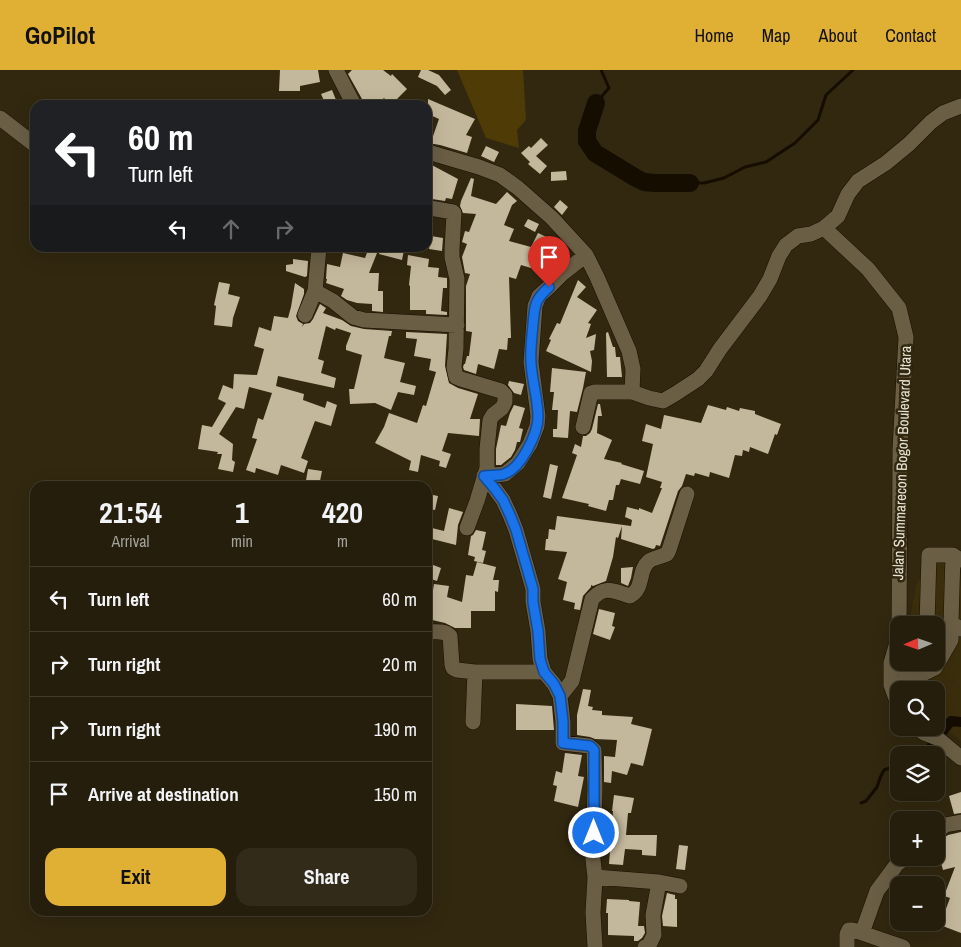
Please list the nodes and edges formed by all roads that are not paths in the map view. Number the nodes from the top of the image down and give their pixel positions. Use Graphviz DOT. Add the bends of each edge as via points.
graph roads {
  1 [pos="336,70"];
  2 [pos="351,100"];
  3 [pos="961,106"];
  4 [pos="0,118"];
  5 [pos="30,141"];
  6 [pos="432,153"];
  7 [pos="432,208"];
  8 [pos="817,231"];
  9 [pos="319,252"];
  10 [pos="586,255"];
  11 [pos="315,291"];
  12 [pos="305,315"];
  13 [pos="457,326"];
  14 [pos="632,392"];
  15 [pos="583,427"];
  16 [pos="484,476"];
  17 [pos="687,494"];
  18 [pos="467,528"];
  19 [pos="957,558"];
  20 [pos="957,588"];
  21 [pos="899,616"];
  22 [pos="927,616"];
  23 [pos="956,626"];
  24 [pos="432,632"];
  25 [pos="945,647"];
  26 [pos="931,671"];
  27 [pos="475,672"];
  28 [pos="544,672"];
  29 [pos="916,681"];
  30 [pos="560,696"];
  31 [pos="473,722"];
  32 [pos="938,736"];
  33 [pos="961,758"];
  34 [pos="961,822"];
  35 [pos="945,826"];
  36 [pos="896,866"];
  37 [pos="595,877"];
  38 [pos="659,882"];
  39 [pos="680,886"];
  40 [pos="862,933"];
  41 [pos="595,947"];
  42 [pos="645,947"];
  43 [pos="847,947"];
  44 [pos="903,947"];
  1 -- 2 [label="street"];
  3 -- 8 [label="street" via="943,113 886,163 858,181 838,216"];
  4 -- 5 [label="street"];
  6 -- 10 [label="street" via="500,175 552,218"];
  7 -- 13 [label="street" via="454,213 452,257 458,279"];
  8 -- 14 [label="street" via="798,236 786,245 760,296 698,379 663,401"];
  8 -- 21 [label="street, Jalan Summarecon Bogor Boulevard Utara" via="868,268 899,308 906,337 900,450"];
  9 -- 11 [label="street"];
  10 -- 14 [label="street" via="629,351 633,369"];
  10 -- 16 [label="street" via="539,296 535,306 531,362 538,416 530,444 518,463 505,474"];
  11 -- 12 [label="street"];
  11 -- 13 [label="street" via="353,317"];
  13 -- 16 [label="street" via="456,377 505,395 502,408 490,420"];
  14 -- 15 [label="street" via="591,393"];
  16 -- 18 [label="street"];
  16 -- 28 [label="street" via="503,500 516,530 533,589"];
  17 -- 30 [label="street" via="667,554 650,560 644,566 638,590 630,596 606,590 598,592 592,599 572,681"];
  19 -- 20 [label="street"];
  19 -- 22 [label="street" via="929,555"];
  20 -- 23 [label="street"];
  23 -- 25 [label="street"];
  24 -- 27 [label="street" via="450,636 453,668"];
  26 -- 29 [label="street"];
  27 -- 28 [label="street"];
  27 -- 31 [label="street"];
  28 -- 30 [label="street"];
  30 -- 37 [label="street" via="563,743 590,746 594,750"];
  32 -- 33 [label="street"];
  34 -- 35 [label="street"];
  36 -- 40 [label="street" via="877,891"];
  37 -- 38 [label="street"];
  37 -- 41 [label="street"];
  38 -- 39 [label="street"];
  38 -- 42 [label="street" via="653,915 654,935"];
  40 -- 43 [label="street" via="849,930"];
  40 -- 44 [label="street"];
}
